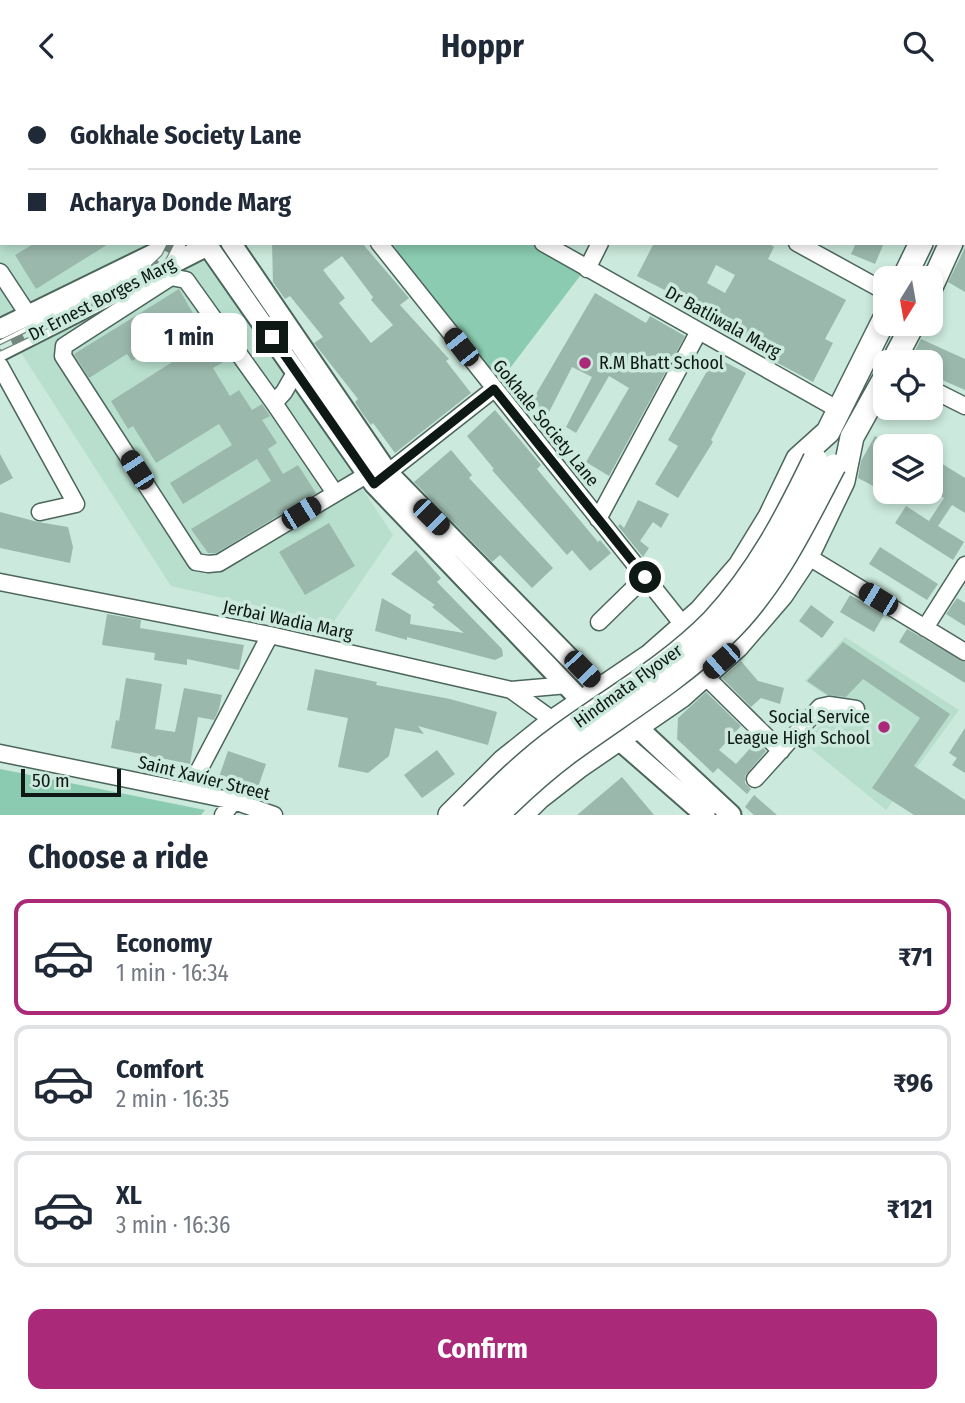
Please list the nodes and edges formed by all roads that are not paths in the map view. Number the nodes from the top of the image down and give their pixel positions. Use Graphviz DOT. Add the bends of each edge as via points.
graph roads {
  1 [pos="172,245"];
  2 [pos="232,245"];
  3 [pos="381,245"];
  4 [pos="546,245"];
  5 [pos="599,245"];
  6 [pos="801,245"];
  7 [pos="920,245"];
  8 [pos="950,245"];
  9 [pos="210,246"];
  10 [pos="910,266"];
  11 [pos="941,266"];
  12 [pos="587,269"];
  13 [pos="0,272"];
  14 [pos="873,285"];
  15 [pos="29,316"];
  16 [pos="0,329"];
  17 [pos="699,331"];
  18 [pos="876,336"];
  19 [pos="0,351"];
  20 [pos="0,366"];
  21 [pos="296,372"];
  22 [pos="494,389"];
  23 [pos="943,396"];
  24 [pos="873,399"];
  25 [pos="274,403"];
  26 [pos="965,406"];
  27 [pos="839,410"];
  28 [pos="828,432"];
  29 [pos="852,437"];
  30 [pos="825,463"];
  31 [pos="377,477"];
  32 [pos="335,493"];
  33 [pos="40,512"];
  34 [pos="598,519"];
  35 [pos="807,556"];
  36 [pos="965,565"];
  37 [pos="645,577"];
  38 [pos="0,582"];
  39 [pos="599,622"];
  40 [pos="684,626"];
  41 [pos="925,628"];
  42 [pos="270,635"];
  43 [pos="965,652"];
  44 [pos="627,670"];
  45 [pos="704,675"];
  46 [pos="511,690"];
  47 [pos="584,692"];
  48 [pos="856,709"];
  49 [pos="657,712"];
  50 [pos="554,721"];
  51 [pos="627,733"];
  52 [pos="781,751"];
  53 [pos="0,753"];
  54 [pos="582,764"];
  55 [pos="755,779"];
  56 [pos="188,791"];
  57 [pos="234,801"];
  58 [pos="718,813"];
  59 [pos="223,815"];
  60 [pos="274,815"];
  61 [pos="450,815"];
  62 [pos="472,815"];
  63 [pos="497,815"];
  64 [pos="521,815"];
  1 -- 15 [label="main road, Dr Ernest Borges Marg"];
  2 -- 31 [label="main road"];
  3 -- 22 [label="street, Gokhale Society Lane"];
  4 -- 12 [label="street, Dr Batliwala Marg"];
  5 -- 12 [label="street"];
  6 -- 14 [label="street"];
  7 -- 10 [label="highway"];
  8 -- 11 [label="highway"];
  9 -- 19 [label="main road, Dr Ernest Borges Marg"];
  9 -- 21 [label="main road"];
  12 -- 17 [label="street, Dr Batliwala Marg"];
  13 -- 15 [label="street"];
  15 -- 16 [label="main road, Dr Ernest Borges Marg"];
  17 -- 27 [label="street, Dr Batliwala Marg"];
  17 -- 34 [label="street"];
  18 -- 27 [label="highway, Hindmata Flyover"];
  20 -- 33 [label="street" via="76,504"];
  21 -- 25 [label="street"];
  21 -- 31 [label="main road"];
  22 -- 31 [label="street"];
  22 -- 34 [label="street, Gokhale Society Lane"];
  23 -- 26 [label="street"];
  24 -- 29 [label="highway"];
  25 -- 32 [label="street"];
  25 -- 32 [label="street" via="186,280 171,277 64,346 63,356 196,562 219,563"];
  27 -- 28 [label="highway, Hindmata Flyover"];
  28 -- 30 [label="highway, Hindmata Flyover"];
  28 -- 40 [label="highway" via="798,459 740,566"];
  29 -- 30 [label="highway, Hindmata Flyover"];
  29 -- 35 [label="highway" via="843,481"];
  30 -- 62 [label="highway, Hindmata Flyover, bridge" via="752,574 712,621 659,668 525,764"];
  30 -- 63 [label="highway, Hindmata Flyover, bridge" via="799,533 767,585 725,634 670,682 526,786"];
  31 -- 32 [label="street"];
  31 -- 47 [label="main road"];
  31 -- 47 [label="main road"];
  34 -- 37 [label="street, Gokhale Society Lane"];
  35 -- 41 [label="street"];
  35 -- 45 [label="highway" via="737,646"];
  36 -- 41 [label="street"];
  37 -- 39 [label="street"];
  37 -- 40 [label="street, Gokhale Society Lane"];
  38 -- 42 [label="street, Jerbai Wadia Marg"];
  40 -- 44 [label="highway"];
  41 -- 43 [label="street"];
  42 -- 46 [label="street, Jerbai Wadia Marg"];
  42 -- 56 [label="street"];
  44 -- 47 [label="highway"];
  44 -- 49 [label="highway"];
  45 -- 49 [label="highway"];
  45 -- 52 [label="street"];
  46 -- 47 [label="street, Jerbai Wadia Marg"];
  46 -- 50 [label="street"];
  47 -- 50 [label="highway"];
  47 -- 51 [label="main road"];
  48 -- 52 [label="street" via="824,705"];
  49 -- 51 [label="highway"];
  50 -- 54 [label="street"];
  50 -- 61 [label="highway" via="504,761"];
  51 -- 54 [label="highway"];
  51 -- 58 [label="main road"];
  52 -- 55 [label="street"];
  53 -- 56 [label="street, Saint Xavier Street"];
  54 -- 64 [label="highway"];
  56 -- 57 [label="street, Saint Xavier Street"];
  57 -- 59 [label="street"];
  57 -- 60 [label="street, Saint Xavier Street"];
}
